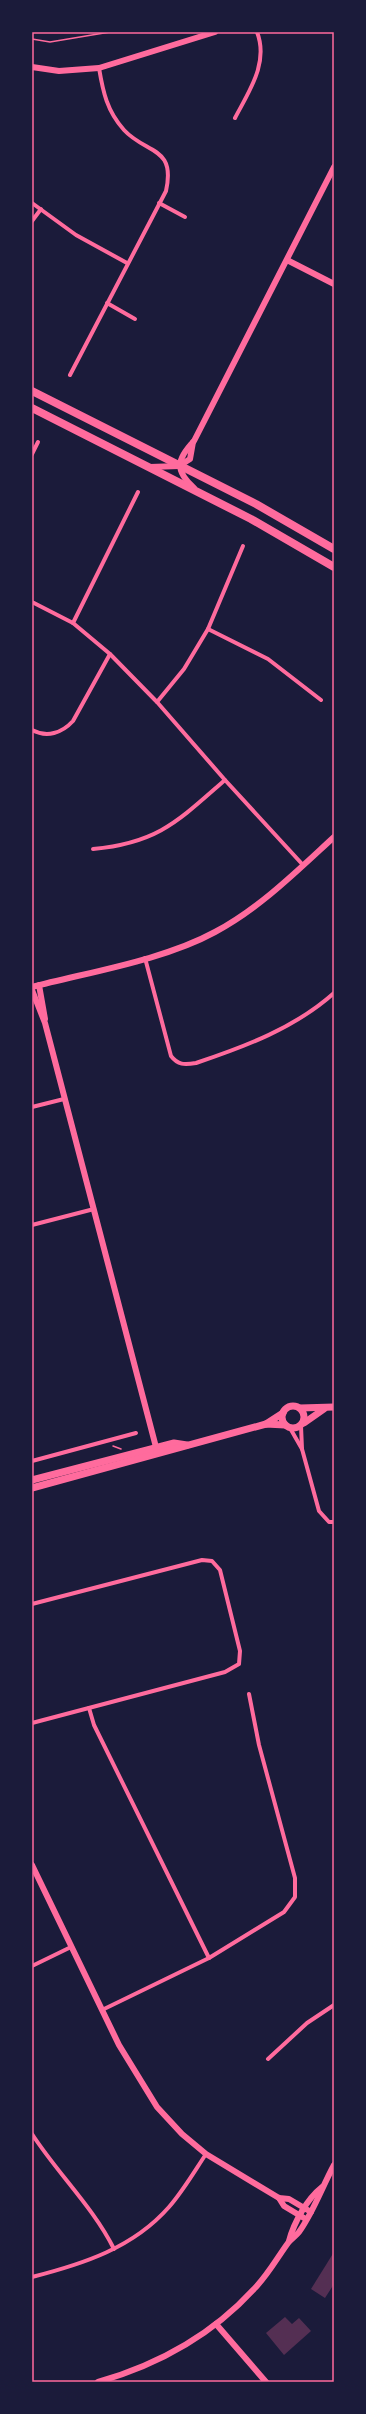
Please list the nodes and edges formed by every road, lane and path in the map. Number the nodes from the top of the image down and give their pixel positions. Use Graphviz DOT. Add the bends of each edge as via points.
graph roads {
  1 [pos="110,32"];
  2 [pos="215,32"];
  3 [pos="257,32"];
  4 [pos="32,39"];
  5 [pos="32,68"];
  6 [pos="99,68"];
  7 [pos="235,118"];
  8 [pos="334,167"];
  9 [pos="32,203"];
  10 [pos="159,203"];
  11 [pos="41,209"];
  12 [pos="185,217"];
  13 [pos="32,221"];
  14 [pos="287,260"];
  15 [pos="127,263"];
  16 [pos="334,284"];
  17 [pos="107,303"];
  18 [pos="135,319"];
  19 [pos="70,375"];
  20 [pos="32,391"];
  21 [pos="32,408"];
  22 [pos="38,442"];
  23 [pos="32,454"];
  24 [pos="179,466"];
  25 [pos="150,467"];
  26 [pos="138,492"];
  27 [pos="200,493"];
  28 [pos="243,546"];
  29 [pos="334,549"];
  30 [pos="334,567"];
  31 [pos="32,602"];
  32 [pos="73,623"];
  33 [pos="208,628"];
  34 [pos="110,654"];
  35 [pos="321,700"];
  36 [pos="157,702"];
  37 [pos="32,730"];
  38 [pos="224,780"];
  39 [pos="334,837"];
  40 [pos="93,849"];
  41 [pos="303,865"];
  42 [pos="145,958"];
  43 [pos="39,985"];
  44 [pos="32,988"];
  45 [pos="334,993"];
  46 [pos="45,1023"];
  47 [pos="64,1099"];
  48 [pos="32,1107"];
  49 [pos="94,1209"];
  50 [pos="32,1225"];
  51 [pos="300,1408"];
  52 [pos="334,1408"];
  53 [pos="324,1409"];
  54 [pos="283,1413"];
  55 [pos="266,1424"];
  56 [pos="302,1424"];
  57 [pos="287,1427"];
  58 [pos="136,1434"];
  59 [pos="302,1450"];
  60 [pos="157,1451"];
  61 [pos="32,1461"];
  62 [pos="32,1480"];
  63 [pos="32,1488"];
  64 [pos="334,1522"];
  65 [pos="32,1604"];
  66 [pos="249,1694"];
  67 [pos="89,1708"];
  68 [pos="32,1723"];
  69 [pos="32,1865"];
  70 [pos="71,1947"];
  71 [pos="209,1958"];
  72 [pos="32,1966"];
  73 [pos="334,2005"];
  74 [pos="102,2010"];
  75 [pos="268,2058"];
  76 [pos="32,2134"];
  77 [pos="206,2154"];
  78 [pos="334,2165"];
  79 [pos="322,2186"];
  80 [pos="279,2198"];
  81 [pos="305,2208"];
  82 [pos="311,2212"];
  83 [pos="300,2216"];
  84 [pos="306,2220"];
  85 [pos="289,2242"];
  86 [pos="114,2249"];
  87 [pos="32,2277"];
  88 [pos="216,2324"];
  89 [pos="98,2382"];
  90 [pos="266,2382"];
  1 -- 4 [label="path" via="50,42"];
  2 -- 6 [label="street"];
  3 -- 7 [label="street" via="261,56 258,73"];
  5 -- 6 [label="street" via="59,71"];
  6 -- 10 [label="street" via="104,97 112,115 125,131 162,156 167,166 169,177 166,192"];
  8 -- 14 [label="street"];
  9 -- 11 [label="street"];
  10 -- 12 [label="street"];
  10 -- 15 [label="street"];
  11 -- 13 [label="street"];
  11 -- 15 [label="street" via="76,235"];
  14 -- 16 [label="street"];
  14 -- 24 [label="street" via="194,440 190,459"];
  15 -- 17 [label="street"];
  17 -- 18 [label="street"];
  17 -- 19 [label="street"];
  20 -- 24 [label="main road"];
  21 -- 25 [label="main road"];
  22 -- 23 [label="street"];
  24 -- 25 [label="street"];
  24 -- 27 [label="street" via="188,483"];
  24 -- 29 [label="main road" via="298,526"];
  25 -- 27 [label="main road"];
  26 -- 32 [label="street"];
  27 -- 30 [label="main road" via="290,540"];
  28 -- 33 [label="street"];
  31 -- 32 [label="street"];
  32 -- 34 [label="street"];
  33 -- 35 [label="street" via="268,659"];
  33 -- 36 [label="street" via="184,669"];
  34 -- 36 [label="street"];
  34 -- 37 [label="street" via="74,720 67,728 48,735"];
  36 -- 38 [label="street"];
  38 -- 40 [label="street" via="168,828 151,837 115,847"];
  38 -- 41 [label="street"];
  39 -- 41 [label="street"];
  41 -- 42 [label="street" via="264,900 214,933"];
  42 -- 43 [label="street"];
  42 -- 45 [label="street" via="170,1056 176,1063 185,1065 262,1039 294,1021"];
  43 -- 44 [label="street"];
  43 -- 46 [label="street"];
  44 -- 46 [label="street"];
  46 -- 47 [label="street"];
  47 -- 48 [label="street"];
  47 -- 49 [label="street"];
  49 -- 50 [label="street"];
  49 -- 60 [label="street"];
  51 -- 53 [label="main road"];
  51 -- 54 [label="main road" via="290,1406"];
  51 -- 56 [label="main road" via="305,1417"];
  52 -- 53 [label="main road"];
  53 -- 56 [label="main road"];
  54 -- 55 [label="main road"];
  54 -- 57 [label="main road" via="282,1419"];
  55 -- 57 [label="main road"];
  55 -- 60 [label="main road"];
  56 -- 57 [label="main road"];
  56 -- 59 [label="street"];
  57 -- 59 [label="street"];
  58 -- 61 [label="street"];
  59 -- 64 [label="street" via="319,1510 330,1522"];
  60 -- 62 [label="main road"];
  60 -- 63 [label="main road"];
  65 -- 67 [label="street" via="202,1560 212,1561 220,1570 240,1651 239,1664 225,1672"];
  66 -- 71 [label="street" via="259,1745 295,1878 294,1897 284,1912"];
  67 -- 68 [label="street"];
  67 -- 71 [label="street" via="94,1725"];
  69 -- 70 [label="street"];
  70 -- 72 [label="street"];
  70 -- 74 [label="street"];
  71 -- 74 [label="street"];
  73 -- 75 [label="street" via="306,2023"];
  74 -- 77 [label="street" via="119,2045 157,2107 182,2134"];
  76 -- 86 [label="street" via="50,2162 85,2204"];
  77 -- 80 [label="street"];
  77 -- 86 [label="street" via="169,2207 146,2228"];
  78 -- 79 [label="street"];
  79 -- 81 [label="street" via="314,2193"];
  79 -- 82 [label="street" via="320,2197"];
  80 -- 81 [label="street" via="289,2199"];
  80 -- 83 [label="street" via="284,2206"];
  81 -- 82 [label="street"];
  81 -- 83 [label="street"];
  82 -- 84 [label="street"];
  83 -- 84 [label="street"];
  83 -- 85 [label="street" via="292,2229"];
  84 -- 85 [label="street"];
  85 -- 88 [label="street" via="255,2289"];
  86 -- 87 [label="street" via="78,2265"];
  88 -- 89 [label="street" via="157,2361"];
  88 -- 90 [label="street"];
}
